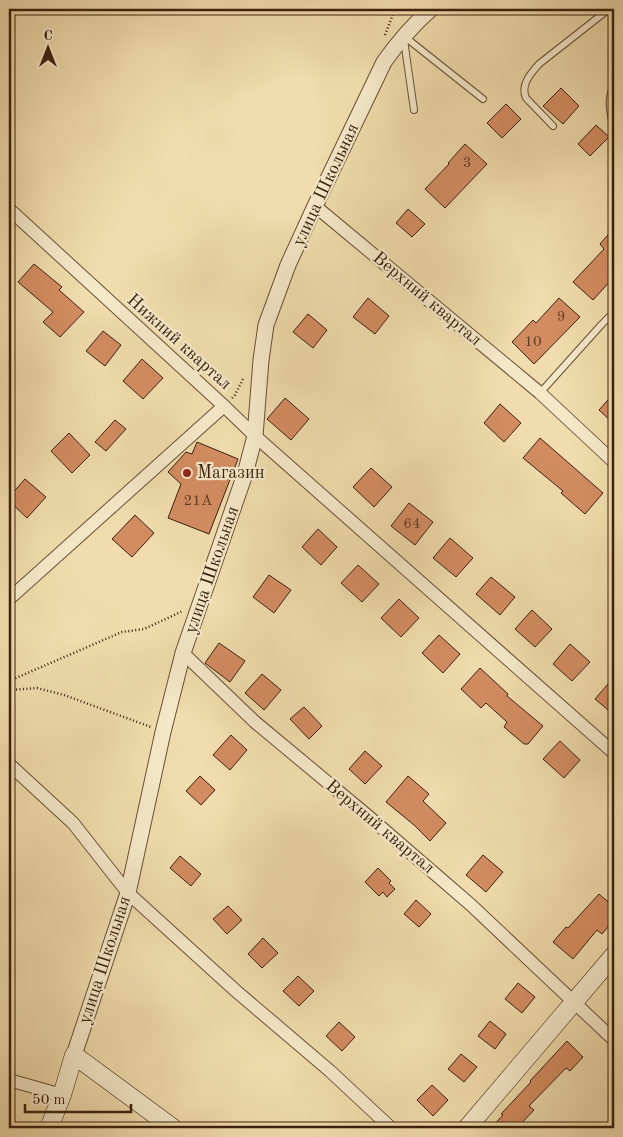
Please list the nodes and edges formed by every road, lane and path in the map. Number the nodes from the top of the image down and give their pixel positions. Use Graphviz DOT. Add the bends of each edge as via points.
graph roads {
  1 [pos="431,9"];
  2 [pos="609,9"];
  3 [pos="404,36"];
  4 [pos="614,84"];
  5 [pos="483,99"];
  6 [pos="414,110"];
  7 [pos="553,126"];
  8 [pos="614,132"];
  9 [pos="315,206"];
  10 [pos="9,209"];
  11 [pos="614,312"];
  12 [pos="540,393"];
  13 [pos="224,406"];
  14 [pos="255,436"];
  15 [pos="614,462"];
  16 [pos="9,599"];
  17 [pos="200,604"];
  18 [pos="183,653"];
  19 [pos="9,681"];
  20 [pos="9,690"];
  21 [pos="163,732"];
  22 [pos="614,752"];
  23 [pos="9,764"];
  24 [pos="128,893"];
  25 [pos="614,955"];
  26 [pos="575,1002"];
  27 [pos="614,1040"];
  28 [pos="74,1055"];
  29 [pos="9,1080"];
  30 [pos="62,1095"];
  31 [pos="49,1128"];
  32 [pos="173,1128"];
  33 [pos="391,1128"];
  34 [pos="467,1128"];
  1 -- 3 [label="street, улица Школьная"];
  2 -- 7 [label="lane" via="530,74 525,85 526,98"];
  3 -- 5 [label="lane"];
  3 -- 6 [label="lane"];
  3 -- 9 [label="street, улица Школьная" via="384,62"];
  4 -- 8 [label="lane" via="609,103"];
  9 -- 12 [label="street, Верхний квартал"];
  9 -- 14 [label="street, улица Школьная" via="288,265 266,325"];
  10 -- 13 [label="street, Нижний квартал"];
  11 -- 12 [label="lane"];
  12 -- 15 [label="street, Верхний квартал"];
  13 -- 14 [label="street"];
  13 -- 16 [label="street, Нижний квартал"];
  14 -- 17 [label="street, улица Школьная"];
  14 -- 22 [label="street"];
  17 -- 18 [label="street, улица Школьная"];
  17 -- 19 [label="path" via="144,629 122,632"];
  18 -- 21 [label="street, улица Школьная"];
  18 -- 26 [label="street, Верхний квартал" via="255,722 471,905"];
  20 -- 21 [label="path" via="37,688"];
  21 -- 24 [label="street, улица Школьная"];
  23 -- 24 [label="street" via="74,823"];
  24 -- 28 [label="street, улица Школьная"];
  24 -- 33 [label="street"];
  25 -- 26 [label="main road"];
  26 -- 27 [label="street, Верхний квартал"];
  26 -- 34 [label="main road"];
  28 -- 30 [label="main road, улица Школьная"];
  28 -- 32 [label="main road"];
  29 -- 30 [label="street"];
  30 -- 31 [label="main road, улица Школьная"];
}
